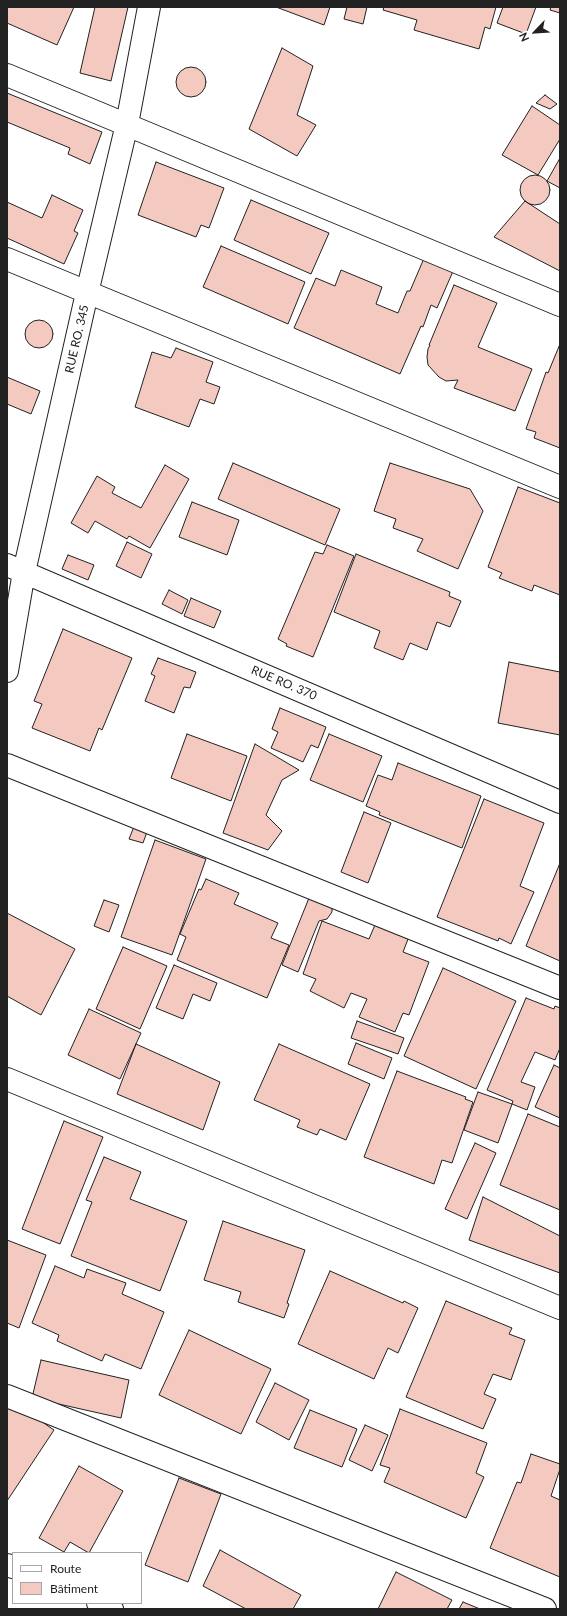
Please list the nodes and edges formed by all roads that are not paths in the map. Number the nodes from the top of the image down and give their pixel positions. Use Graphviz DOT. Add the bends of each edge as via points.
graph roads {
  1 [pos="149,7"];
  2 [pos="7,75"];
  3 [pos="127,124"];
  4 [pos="7,258"];
  5 [pos="87,293"];
  6 [pos="560,305"];
  7 [pos="560,488"];
  8 [pos="16,569"];
  9 [pos="7,671"];
  10 [pos="7,765"];
  11 [pos="560,802"];
  12 [pos="560,988"];
  13 [pos="7,1079"];
  14 [pos="560,1308"];
  15 [pos="7,1396"];
  16 [pos="100,1604"];
  17 [pos="112,1609"];
  18 [pos="545,1609"];
  1 -- 3 [label="street, RUE RO. 345"];
  2 -- 3 [label="street"];
  3 -- 5 [label="street, RUE RO. 345"];
  3 -- 6 [label="street"];
  4 -- 5 [label="street"];
  5 -- 7 [label="street"];
  5 -- 8 [label="street, RUE RO. 345"];
  8 -- 9 [label="street, RUE RO. 345"];
  8 -- 11 [label="street, RUE RO. 370"];
  10 -- 12 [label="street"];
  13 -- 14 [label="street"];
  15 -- 18 [label="street"];
  16 -- 17 [label="street"];
}
